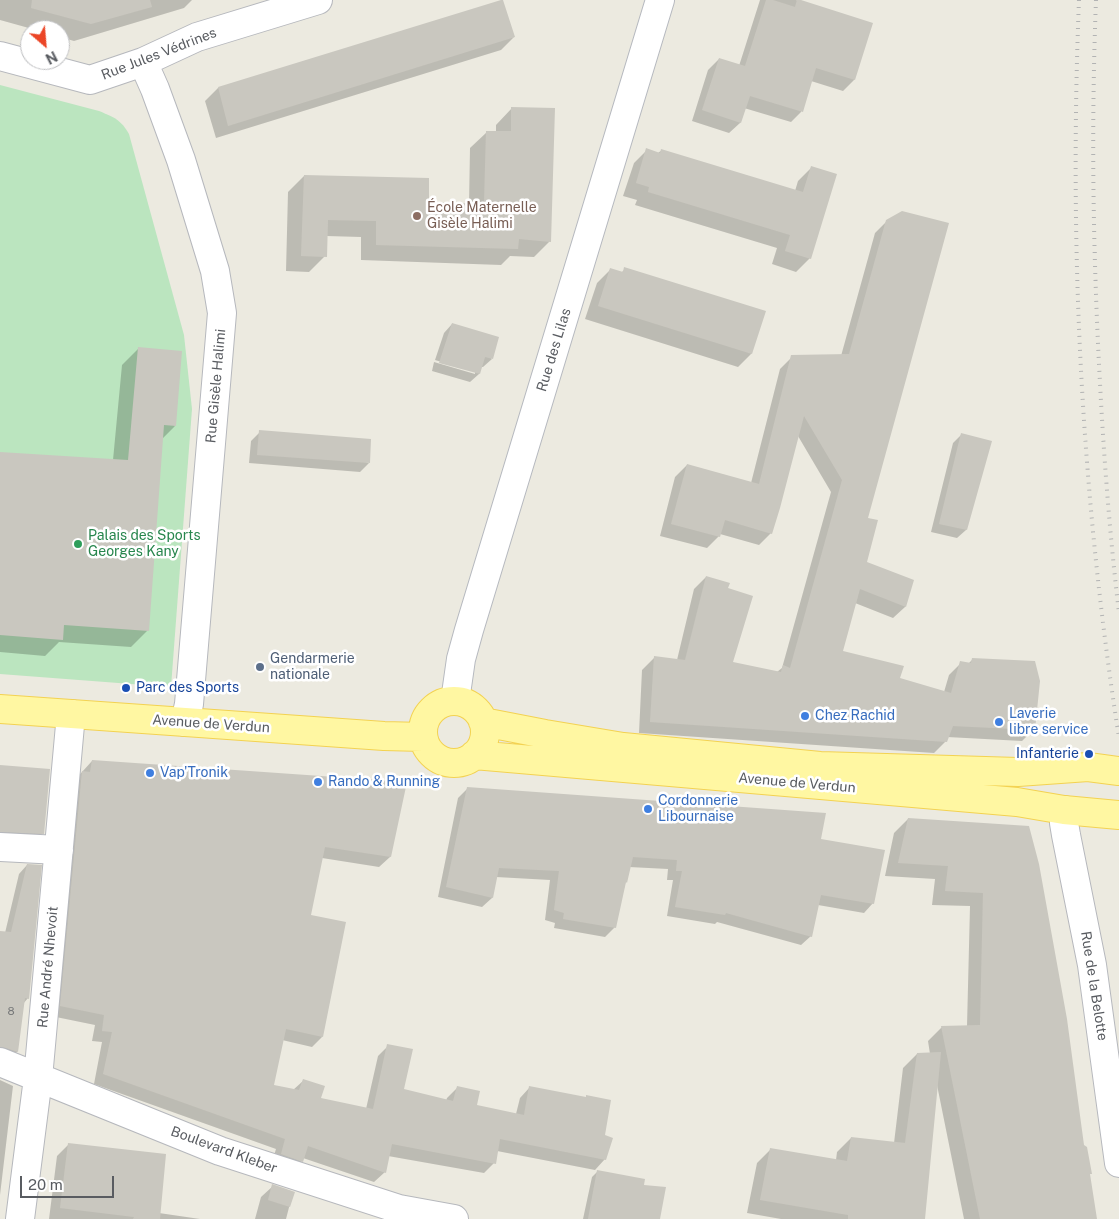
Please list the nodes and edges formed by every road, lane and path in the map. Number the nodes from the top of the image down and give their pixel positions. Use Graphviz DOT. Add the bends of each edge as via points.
graph roads {
  1 [pos="318,0"];
  2 [pos="660,0"];
  3 [pos="0,56"];
  4 [pos="143,62"];
  5 [pos="455,701"];
  6 [pos="0,709"];
  7 [pos="71,714"];
  8 [pos="185,722"];
  9 [pos="483,722"];
  10 [pos="423,737"];
  11 [pos="474,755"];
  12 [pos="1119,770"];
  13 [pos="1064,810"];
  14 [pos="1119,815"];
  15 [pos="0,847"];
  16 [pos="59,850"];
  17 [pos="0,1062"];
  18 [pos="38,1078"];
  19 [pos="1119,1163"];
  20 [pos="398,1214"];
  21 [pos="20,1219"];
  22 [pos="454,1219"];
  1 -- 4 [label="street, Rue Jules Védrines" via="197,37"];
  2 -- 5 [label="street, Rue des Lilas" via="469,630"];
  3 -- 4 [label="street, Rue Jules Védrines" via="90,80"];
  4 -- 8 [label="street, Rue Gisèle Halimi" via="181,160 215,271 222,313"];
  5 -- 9 [label="main road" via="472,707"];
  5 -- 10 [label="main road" via="438,705 430,711 425,719"];
  6 -- 7 [label="main road, Avenue de Verdun"];
  7 -- 8 [label="main road, Avenue de Verdun"];
  7 -- 16 [label="street, Rue André Nhevoit"];
  8 -- 10 [label="main road, Avenue de Verdun"];
  9 -- 11 [label="main road" via="484,740"];
  9 -- 12 [label="main road, Avenue de Verdun" via="623,747 820,766 1018,772 1088,767"];
  10 -- 11 [label="main road" via="431,754 447,762 457,763"];
  11 -- 13 [label="main road, Avenue de Verdun" via="1017,802"];
  13 -- 14 [label="main road, Avenue de Verdun"];
  13 -- 19 [label="street, Rue de la Belotte" via="1092,965"];
  15 -- 16 [label="street"];
  16 -- 18 [label="street, Rue André Nhevoit"];
  17 -- 18 [label="street, Boulevard Kleber"];
  18 -- 20 [label="street, Boulevard Kleber" via="220,1151"];
  18 -- 21 [label="street, Rue André Nhevoit"];
  20 -- 22 [label="street, Boulevard Kleber"];
}
